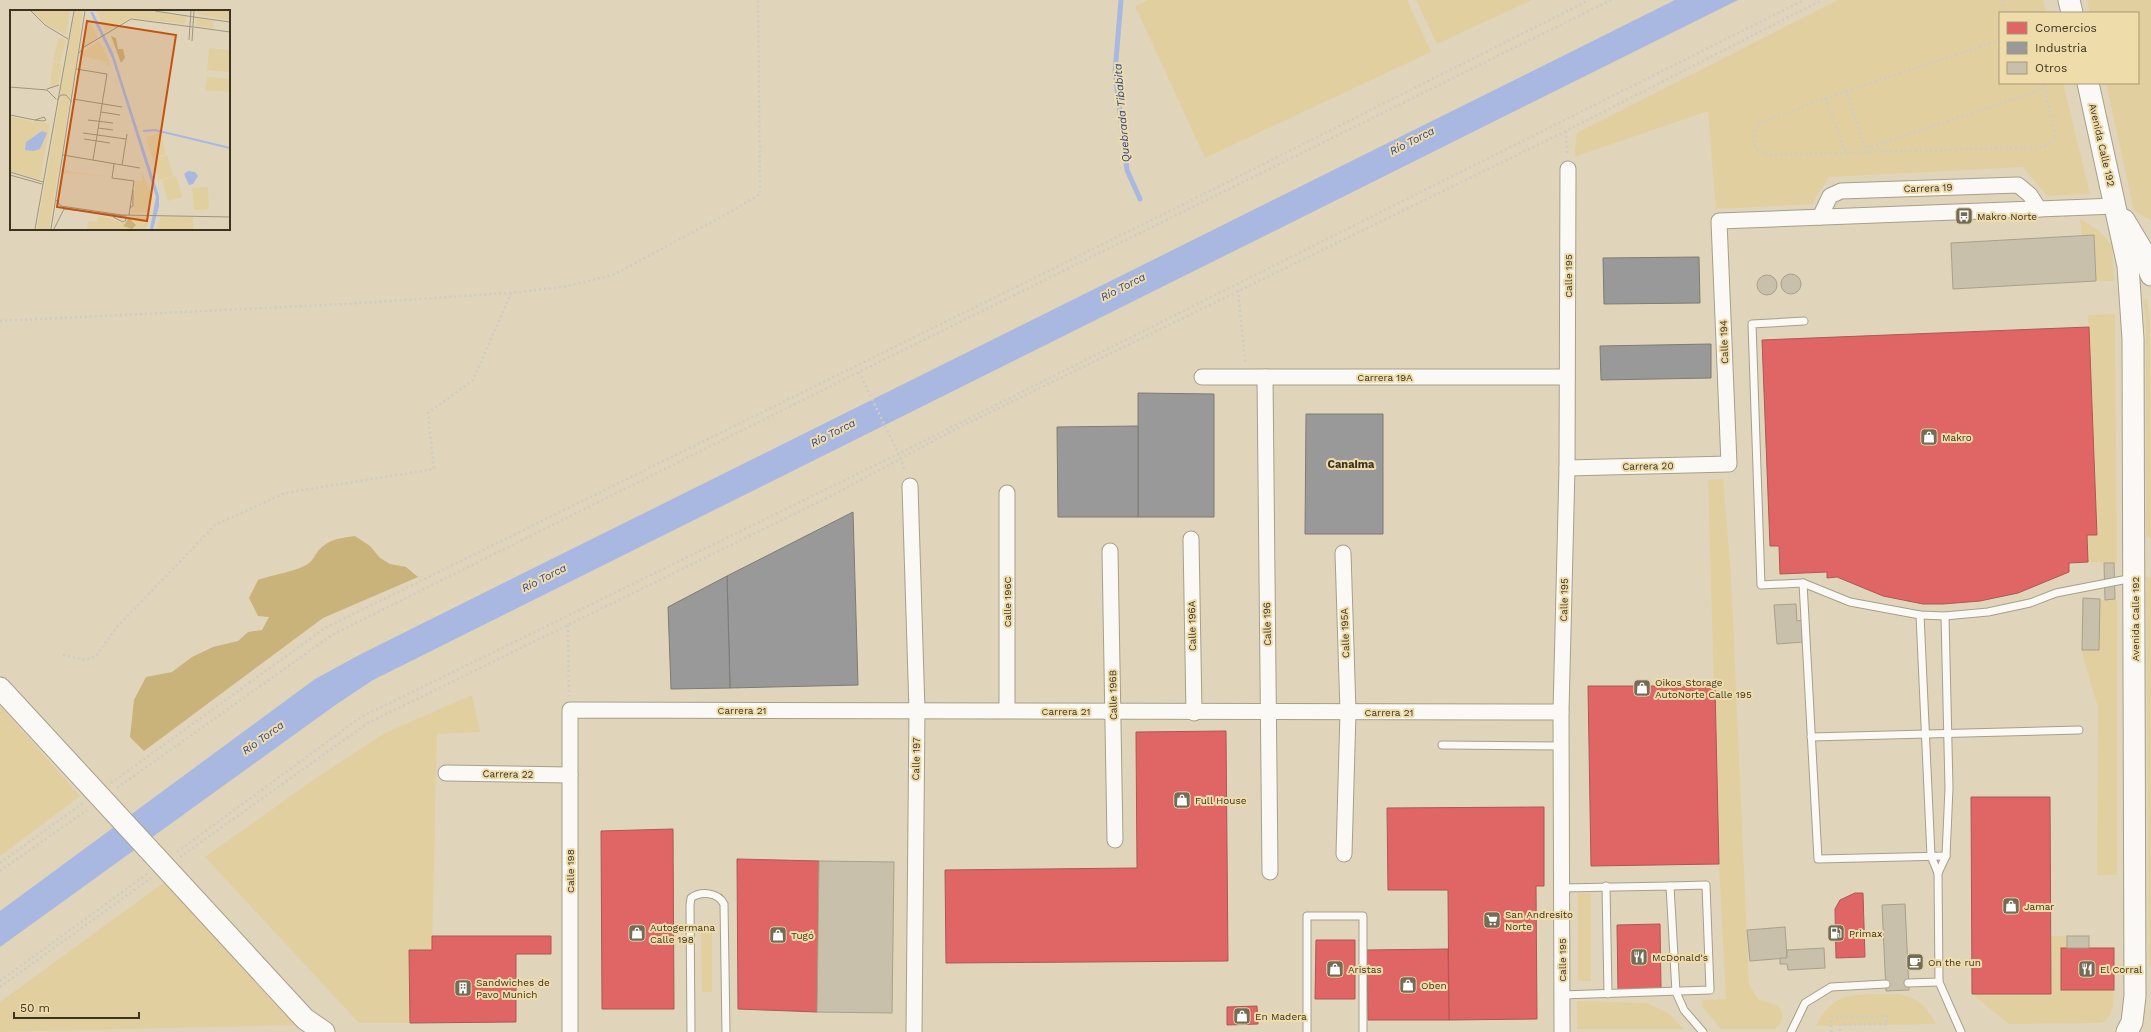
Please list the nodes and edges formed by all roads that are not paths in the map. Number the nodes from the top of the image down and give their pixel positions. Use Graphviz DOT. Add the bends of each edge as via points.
graph roads {
  1 [pos="2069,0"];
  2 [pos="2072,12"];
  3 [pos="2088,84"];
  4 [pos="1568,169"];
  5 [pos="2116,206"];
  6 [pos="2039,209"];
  7 [pos="1820,217"];
  8 [pos="2146,245"];
  9 [pos="2151,275"];
  10 [pos="2130,285"];
  11 [pos="1804,321"];
  12 [pos="1202,377"];
  13 [pos="1265,377"];
  14 [pos="1567,377"];
  15 [pos="1729,464"];
  16 [pos="1567,468"];
  17 [pos="910,486"];
  18 [pos="1006,493"];
  19 [pos="1191,539"];
  20 [pos="1110,551"];
  21 [pos="1343,553"];
  22 [pos="2140,570"];
  23 [pos="1803,583"];
  24 [pos="1920,615"];
  25 [pos="1945,616"];
  26 [pos="0,688"];
  27 [pos="570,710"];
  28 [pos="917,710"];
  29 [pos="1007,710"];
  30 [pos="1114,711"];
  31 [pos="1268,712"];
  32 [pos="1348,712"];
  33 [pos="1561,712"];
  34 [pos="1194,713"];
  35 [pos="2079,730"];
  36 [pos="1925,734"];
  37 [pos="1948,734"];
  38 [pos="1811,737"];
  39 [pos="1442,745"];
  40 [pos="1561,746"];
  41 [pos="446,774"];
  42 [pos="570,775"];
  43 [pos="1115,840"];
  44 [pos="1344,854"];
  45 [pos="1931,856"];
  46 [pos="1946,856"];
  47 [pos="1270,872"];
  48 [pos="1938,873"];
  49 [pos="1606,886"];
  50 [pos="1670,886"];
  51 [pos="1561,888"];
  52 [pos="1939,982"];
  53 [pos="1908,983"];
  54 [pos="1886,984"];
  55 [pos="1676,992"];
  56 [pos="1562,994"];
  57 [pos="1608,994"];
  58 [pos="324,1032"];
  59 [pos="570,1032"];
  60 [pos="691,1032"];
  61 [pos="726,1032"];
  62 [pos="914,1032"];
  63 [pos="1307,1032"];
  64 [pos="1363,1032"];
  65 [pos="1562,1032"];
  66 [pos="1703,1032"];
  67 [pos="1790,1032"];
  68 [pos="1961,1032"];
  69 [pos="2127,1032"];
  1 -- 2 [label="main road"];
  3 -- 5 [label="main road, Avenida Calle 192"];
  4 -- 14 [label="street, Calle 195"];
  5 -- 6 [label="street"];
  5 -- 8 [label="main road, Avenida Calle 192"];
  5 -- 10 [label="main road, Avenida Calle 192"];
  6 -- 7 [label="street"];
  6 -- 7 [label="street, Carrera 19" via="2030,195 2018,185 1841,191 1830,196"];
  7 -- 15 [label="street, Calle 194" via="1719,221"];
  8 -- 9 [label="main road, Avenida Calle 192"];
  8 -- 10 [label="main road"];
  10 -- 22 [label="main road, Avenida Calle 192"];
  11 -- 23 [label="lane" via="1752,324 1761,585"];
  12 -- 13 [label="street, Carrera 19A"];
  13 -- 14 [label="street, Carrera 19A"];
  13 -- 31 [label="street, Calle 196"];
  14 -- 16 [label="street, Calle 195"];
  15 -- 16 [label="street, Carrera 20"];
  16 -- 33 [label="street, Calle 195"];
  17 -- 28 [label="street, Calle 197"];
  18 -- 29 [label="street, Calle 196C"];
  19 -- 34 [label="street, Calle 196A"];
  20 -- 30 [label="street, Calle 196B"];
  21 -- 32 [label="street, Calle 195A"];
  22 -- 25 [label="lane" via="2056,593 2030,603 1988,612"];
  22 -- 69 [label="main road, Avenida Calle 192" via="2135,996 2132,1022"];
  23 -- 24 [label="lane" via="1850,602"];
  23 -- 38 [label="lane"];
  24 -- 25 [label="lane"];
  24 -- 36 [label="lane"];
  25 -- 37 [label="lane"];
  26 -- 58 [label="main road" via="305,1019"];
  27 -- 28 [label="street, Carrera 21"];
  27 -- 42 [label="street, Calle 198"];
  28 -- 29 [label="street, Carrera 21"];
  28 -- 62 [label="street, Calle 197"];
  29 -- 30 [label="street, Carrera 21"];
  30 -- 34 [label="street, Carrera 21"];
  30 -- 43 [label="street, Calle 196B"];
  31 -- 32 [label="street, Carrera 21"];
  31 -- 34 [label="street, Carrera 21"];
  31 -- 47 [label="street, Calle 196"];
  32 -- 33 [label="street, Carrera 21"];
  32 -- 44 [label="street, Calle 195A"];
  33 -- 40 [label="street, Calle 195"];
  35 -- 37 [label="lane"];
  36 -- 37 [label="lane"];
  36 -- 38 [label="lane"];
  36 -- 45 [label="lane"];
  37 -- 46 [label="lane"];
  38 -- 45 [label="lane" via="1818,859"];
  39 -- 40 [label="lane"];
  40 -- 51 [label="street, Calle 195"];
  41 -- 42 [label="street, Carrera 22"];
  42 -- 59 [label="street, Calle 198"];
  45 -- 46 [label="lane"];
  45 -- 48 [label="lane"];
  46 -- 48 [label="lane"];
  48 -- 52 [label="lane"];
  49 -- 50 [label="lane"];
  49 -- 51 [label="lane"];
  49 -- 57 [label="lane"];
  50 -- 55 [label="lane"];
  50 -- 55 [label="lane" via="1706,885 1710,990"];
  51 -- 56 [label="street, Calle 195"];
  52 -- 53 [label="lane"];
  52 -- 68 [label="lane"];
  54 -- 67 [label="lane" via="1831,987 1805,1003"];
  55 -- 57 [label="lane"];
  55 -- 66 [label="lane" via="1684,1010"];
  56 -- 57 [label="lane"];
  56 -- 65 [label="street, Calle 195"];
  60 -- 61 [label="lane" via="691,898 696,895 716,895 724,904"];
  63 -- 64 [label="lane" via="1307,916 1363,916"];
}
